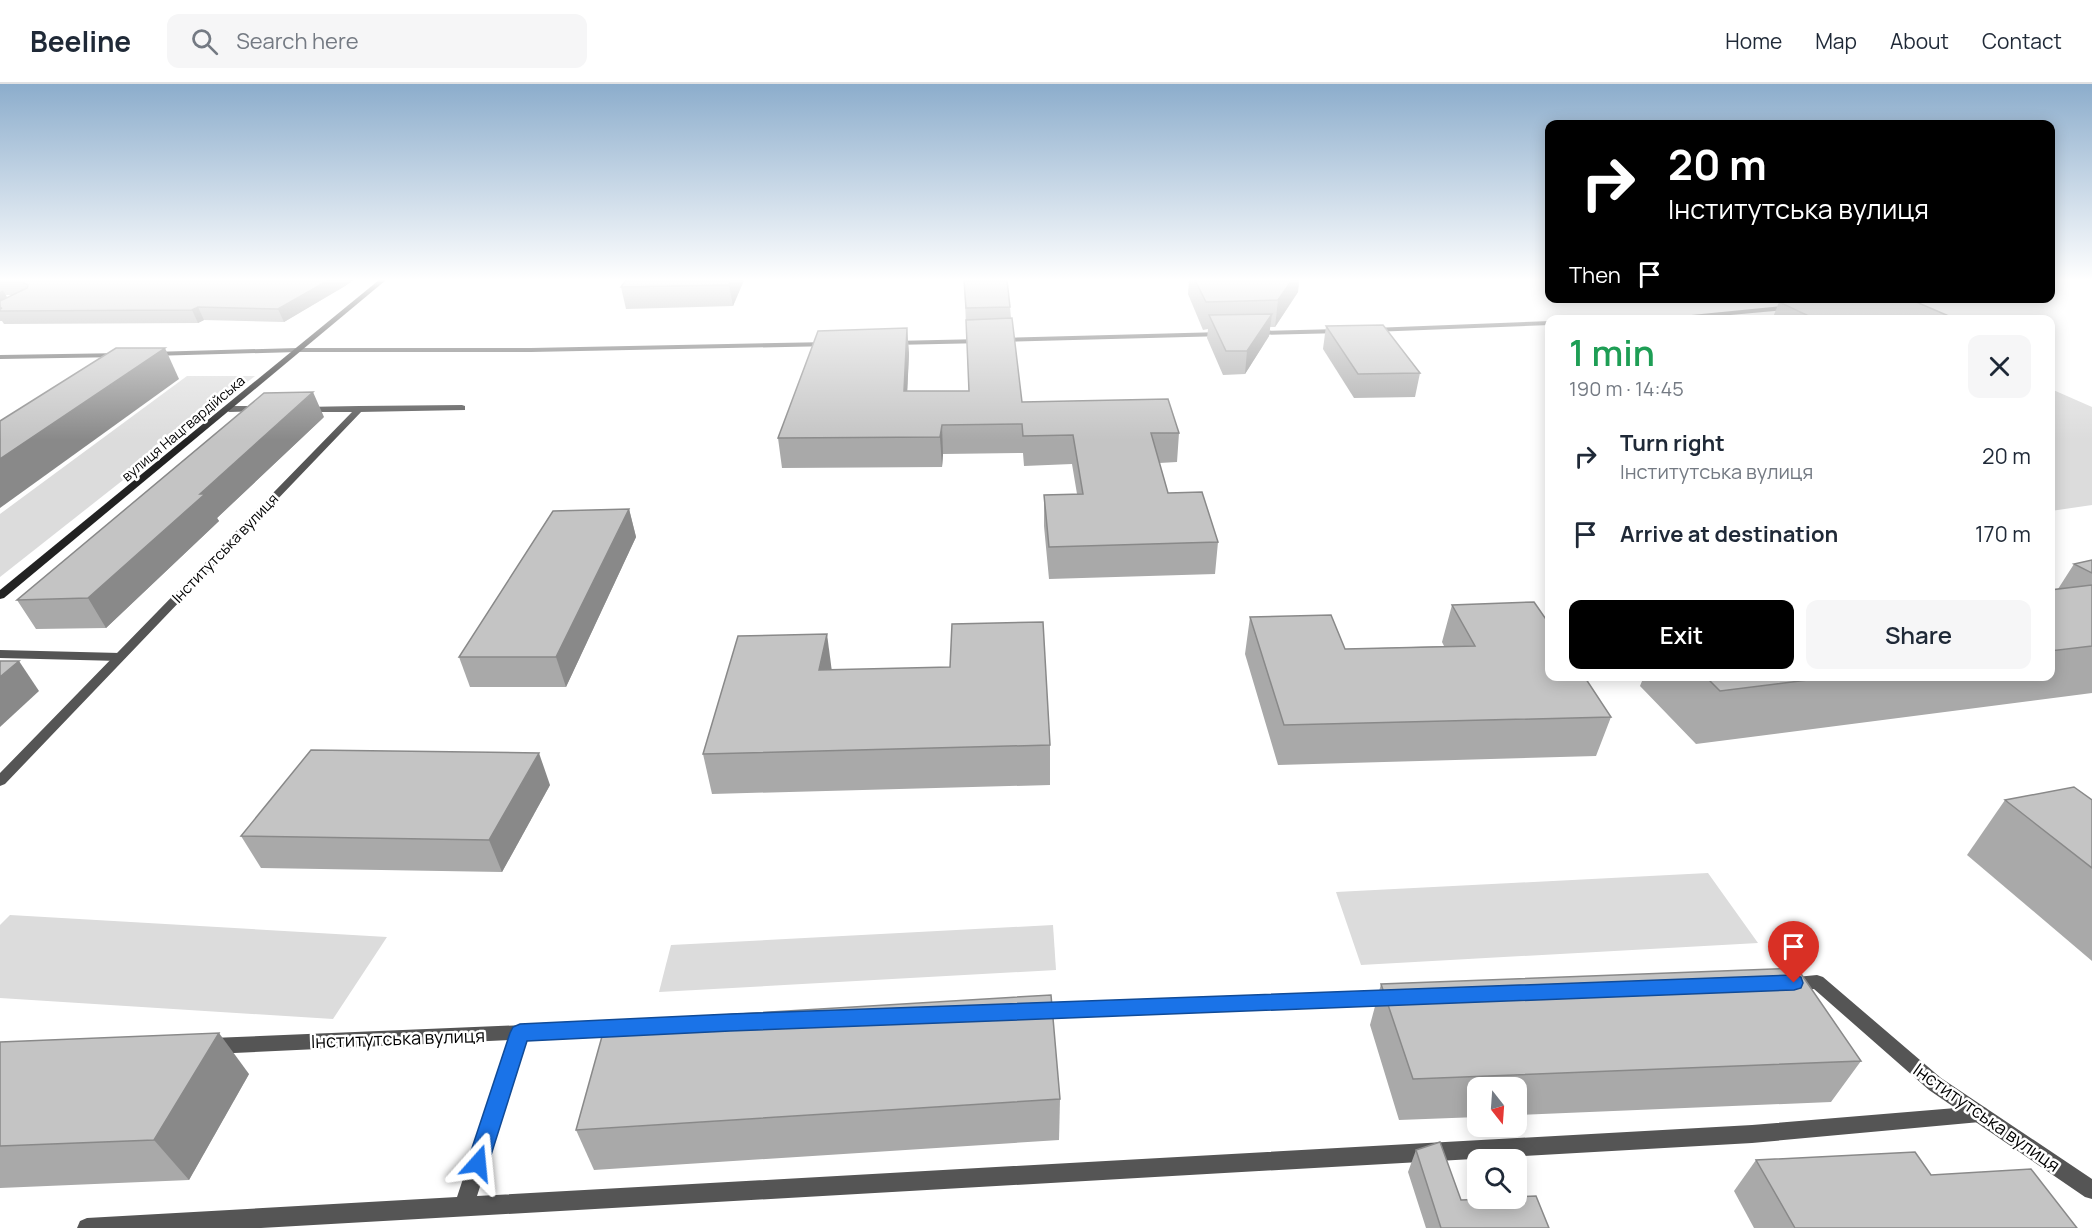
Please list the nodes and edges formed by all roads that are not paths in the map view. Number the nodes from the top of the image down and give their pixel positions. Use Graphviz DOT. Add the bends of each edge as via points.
graph roads {
  1 [pos="317,333"];
  2 [pos="1262,333"];
  3 [pos="1228,334"];
  4 [pos="1240,334"];
  5 [pos="885,343"];
  6 [pos="837,344"];
  7 [pos="297,350"];
  8 [pos="128,354"];
  9 [pos="140,354"];
  10 [pos="0,357"];
  11 [pos="462,408"];
  12 [pos="229,409"];
  13 [pos="276,409"];
  14 [pos="288,409"];
  15 [pos="359,409"];
  16 [pos="0,596"];
  17 [pos="0,654"];
  18 [pos="120,657"];
  19 [pos="0,781"];
  20 [pos="1770,984"];
  21 [pos="1415,997"];
  22 [pos="1025,1011"];
  23 [pos="637,1027"];
  24 [pos="520,1033"];
  25 [pos="199,1046"];
  26 [pos="1980,1114"];
  27 [pos="2092,1190"];
  28 [pos="464,1207"];
  29 [pos="87,1228"];
  1 -- 7 [label="street, вулиця Нацгвардійська"];
  2 -- 4 [label="street"];
  3 -- 5 [label="street"];
  6 -- 7 [label="street"];
  7 -- 9 [label="street"];
  7 -- 12 [label="street, вулиця Нацгвардійська"];
  8 -- 10 [label="street"];
  11 -- 15 [label="street"];
  12 -- 13 [label="street"];
  12 -- 16 [label="street, вулиця Нацгвардійська"];
  14 -- 15 [label="street"];
  15 -- 18 [label="street, Інститутська вулиця"];
  17 -- 18 [label="street"];
  18 -- 19 [label="street, Інститутська вулиця"];
  20 -- 26 [label="street, Інститутська вулиця" via="1817,982 1935,1084"];
  21 -- 22 [label="street"];
  23 -- 24 [label="street, Інститутська вулиця"];
  24 -- 25 [label="street, Інститутська вулиця"];
  24 -- 28 [label="street"];
  26 -- 27 [label="street, Інститутська вулиця"];
  26 -- 28 [label="street" via="1752,1134"];
  28 -- 29 [label="street"];
}
